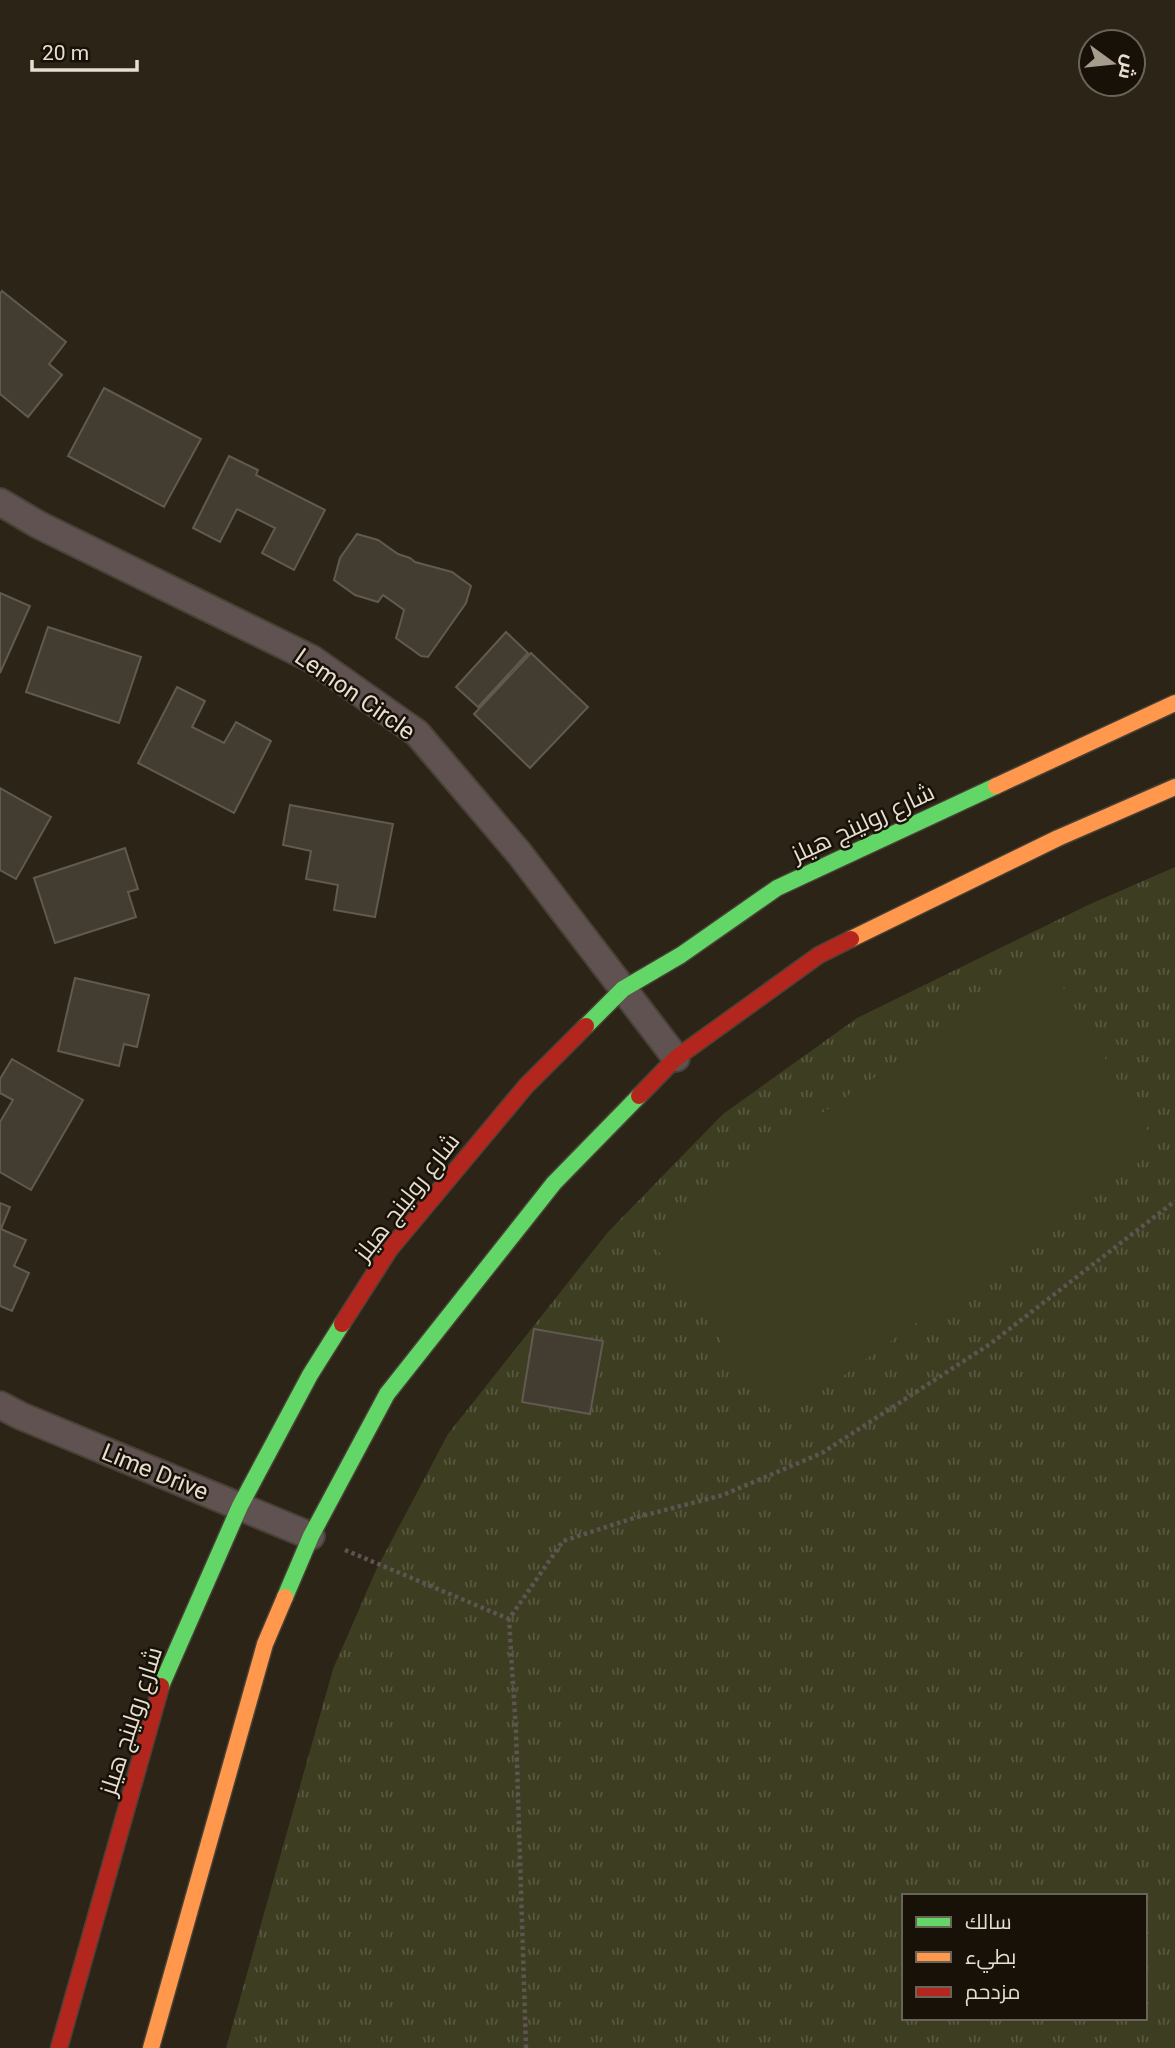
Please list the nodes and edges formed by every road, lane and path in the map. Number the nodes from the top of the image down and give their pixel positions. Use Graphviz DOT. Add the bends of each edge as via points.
graph roads {
  1 [pos="0,502"];
  2 [pos="1175,703"];
  3 [pos="1175,787"];
  4 [pos="623,989"];
  5 [pos="676,1058"];
  6 [pos="1175,1201"];
  7 [pos="0,1405"];
  8 [pos="240,1506"];
  9 [pos="312,1536"];
  10 [pos="509,1619"];
  11 [pos="59,2048"];
  12 [pos="151,2048"];
  13 [pos="526,2048"];
  1 -- 4 [label="street, Lemon Circle" via="312,659 417,733 519,853"];
  2 -- 4 [label="main road, شارع رولينج هيلز" via="777,888"];
  3 -- 5 [label="main road" via="1058,838 819,955"];
  4 -- 5 [label="street, Lemon Circle"];
  4 -- 8 [label="main road, شارع رولينج هيلز" via="526,1086 390,1249 310,1375"];
  5 -- 9 [label="main road" via="554,1183 387,1394"];
  6 -- 10 [label="path" via="990,1345 822,1452 723,1495 564,1541"];
  7 -- 8 [label="street, Lime Drive"];
  8 -- 9 [label="street, Lime Drive"];
  8 -- 11 [label="main road, شارع رولينج هيلز" via="163,1679"];
  9 -- 10 [label="path"];
  9 -- 12 [label="main road" via="265,1644"];
  10 -- 13 [label="path"];
}
